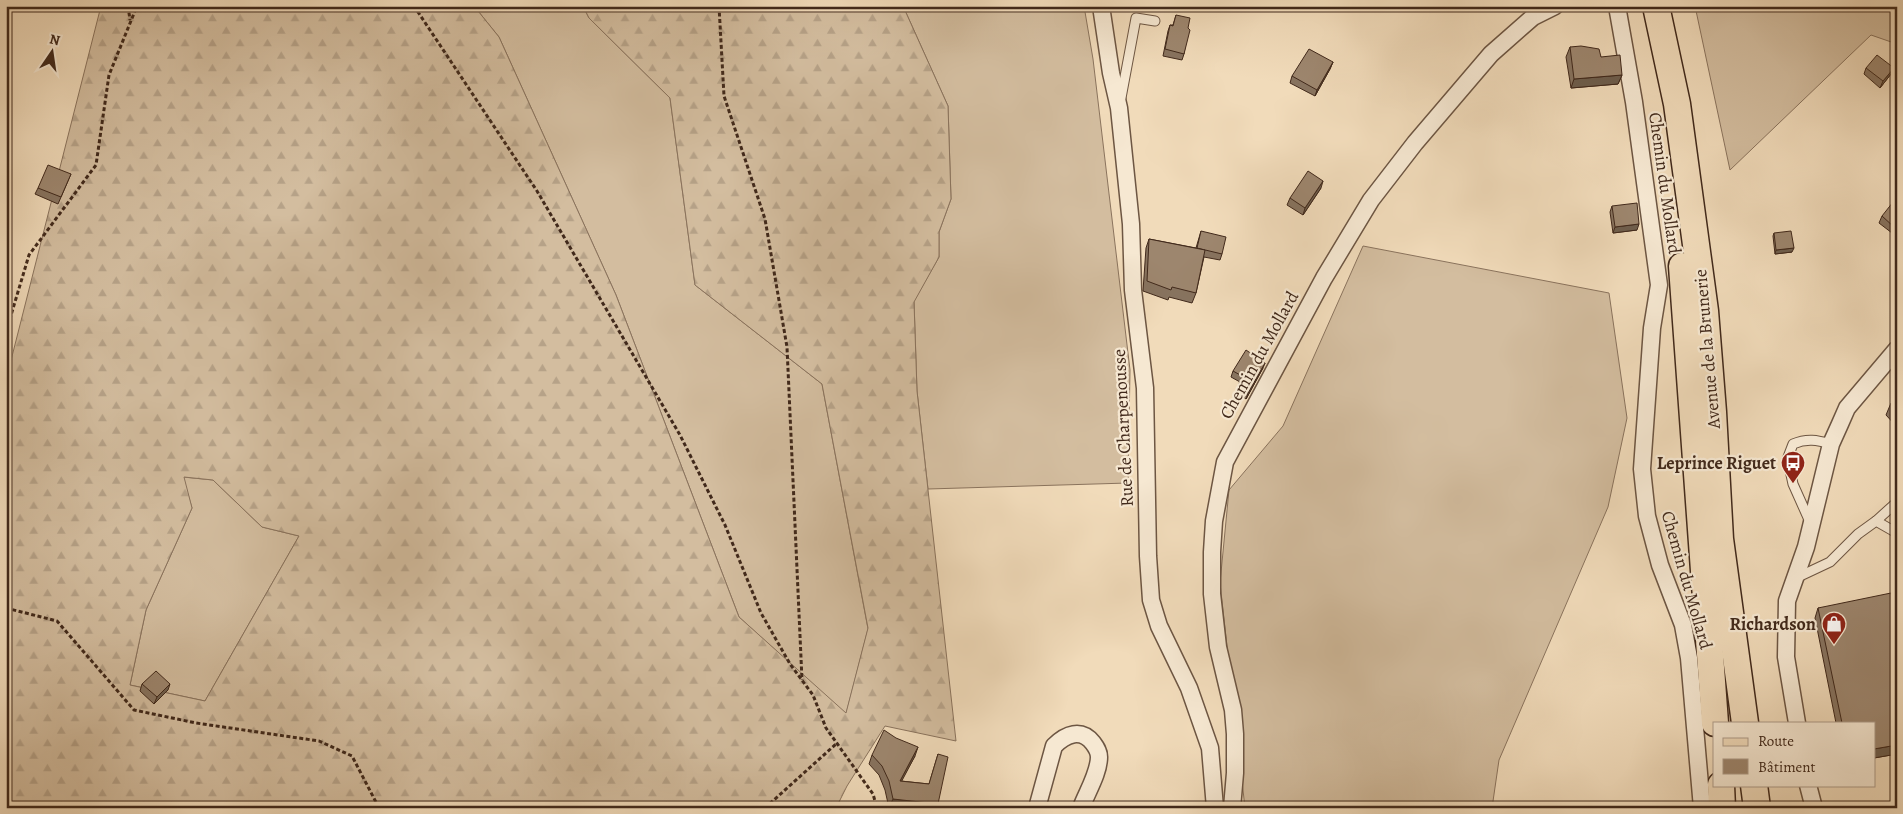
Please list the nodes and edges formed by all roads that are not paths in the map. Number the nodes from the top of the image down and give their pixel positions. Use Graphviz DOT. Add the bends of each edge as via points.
graph roads {
  1 [pos="1101,6"];
  2 [pos="1556,6"];
  3 [pos="1617,6"];
  4 [pos="1640,6"];
  5 [pos="1656,6"];
  6 [pos="1155,21"];
  7 [pos="1119,108"];
  8 [pos="1897,349"];
  9 [pos="1831,444"];
  10 [pos="1897,502"];
  11 [pos="1876,521"];
  12 [pos="1812,526"];
  13 [pos="1897,533"];
  14 [pos="1720,539"];
  15 [pos="1795,578"];
  16 [pos="1715,722"];
  17 [pos="1730,722"];
  18 [pos="1745,722"];
  19 [pos="1797,722"];
  20 [pos="1720,786"];
  21 [pos="1727,786"];
  22 [pos="1754,786"];
  23 [pos="1808,786"];
  24 [pos="1037,808"];
  25 [pos="1081,808"];
  26 [pos="1215,808"];
  27 [pos="1232,808"];
  28 [pos="1702,808"];
  29 [pos="1722,808"];
  30 [pos="1726,808"];
  31 [pos="1756,808"];
  32 [pos="1814,808"];
  1 -- 7 [label="street, Rue de Charpenousse"];
  2 -- 27 [label="street, Chemin du Mollard" via="1534,17 1491,54 1371,200 1324,278 1225,462 1214,521 1212,594 1218,647 1233,710 1236,773"];
  3 -- 28 [label="street, Chemin du Mollard" via="1634,102 1659,285 1652,328 1642,469 1646,516 1682,625 1689,658"];
  4 -- 16 [label="main road" via="1666,138 1679,234"];
  5 -- 14 [label="main road, Avenue de la Brunerie" via="1677,104 1705,311"];
  6 -- 7 [label="lane" via="1136,18"];
  7 -- 26 [label="street, Rue de Charpenousse" via="1132,224 1133,290 1145,388 1151,600 1158,626 1189,688 1207,739"];
  8 -- 9 [label="street" via="1847,408"];
  9 -- 12 [label="street"];
  9 -- 12 [label="lane" via="1814,439 1801,441 1793,444 1788,457 1793,484"];
  10 -- 11 [label="lane"];
  11 -- 13 [label="lane"];
  11 -- 15 [label="lane" via="1830,562"];
  12 -- 15 [label="street"];
  14 -- 17 [label="main road"];
  14 -- 18 [label="main road, Avenue de la Brunerie"];
  15 -- 19 [label="street" via="1787,601 1786,657"];
  20 -- 29 [label="main road"];
  21 -- 30 [label="main road"];
  22 -- 31 [label="main road"];
  23 -- 32 [label="street"];
  24 -- 25 [label="street" via="1054,746 1061,739 1079,733 1089,738 1099,754 1098,766"];
}
